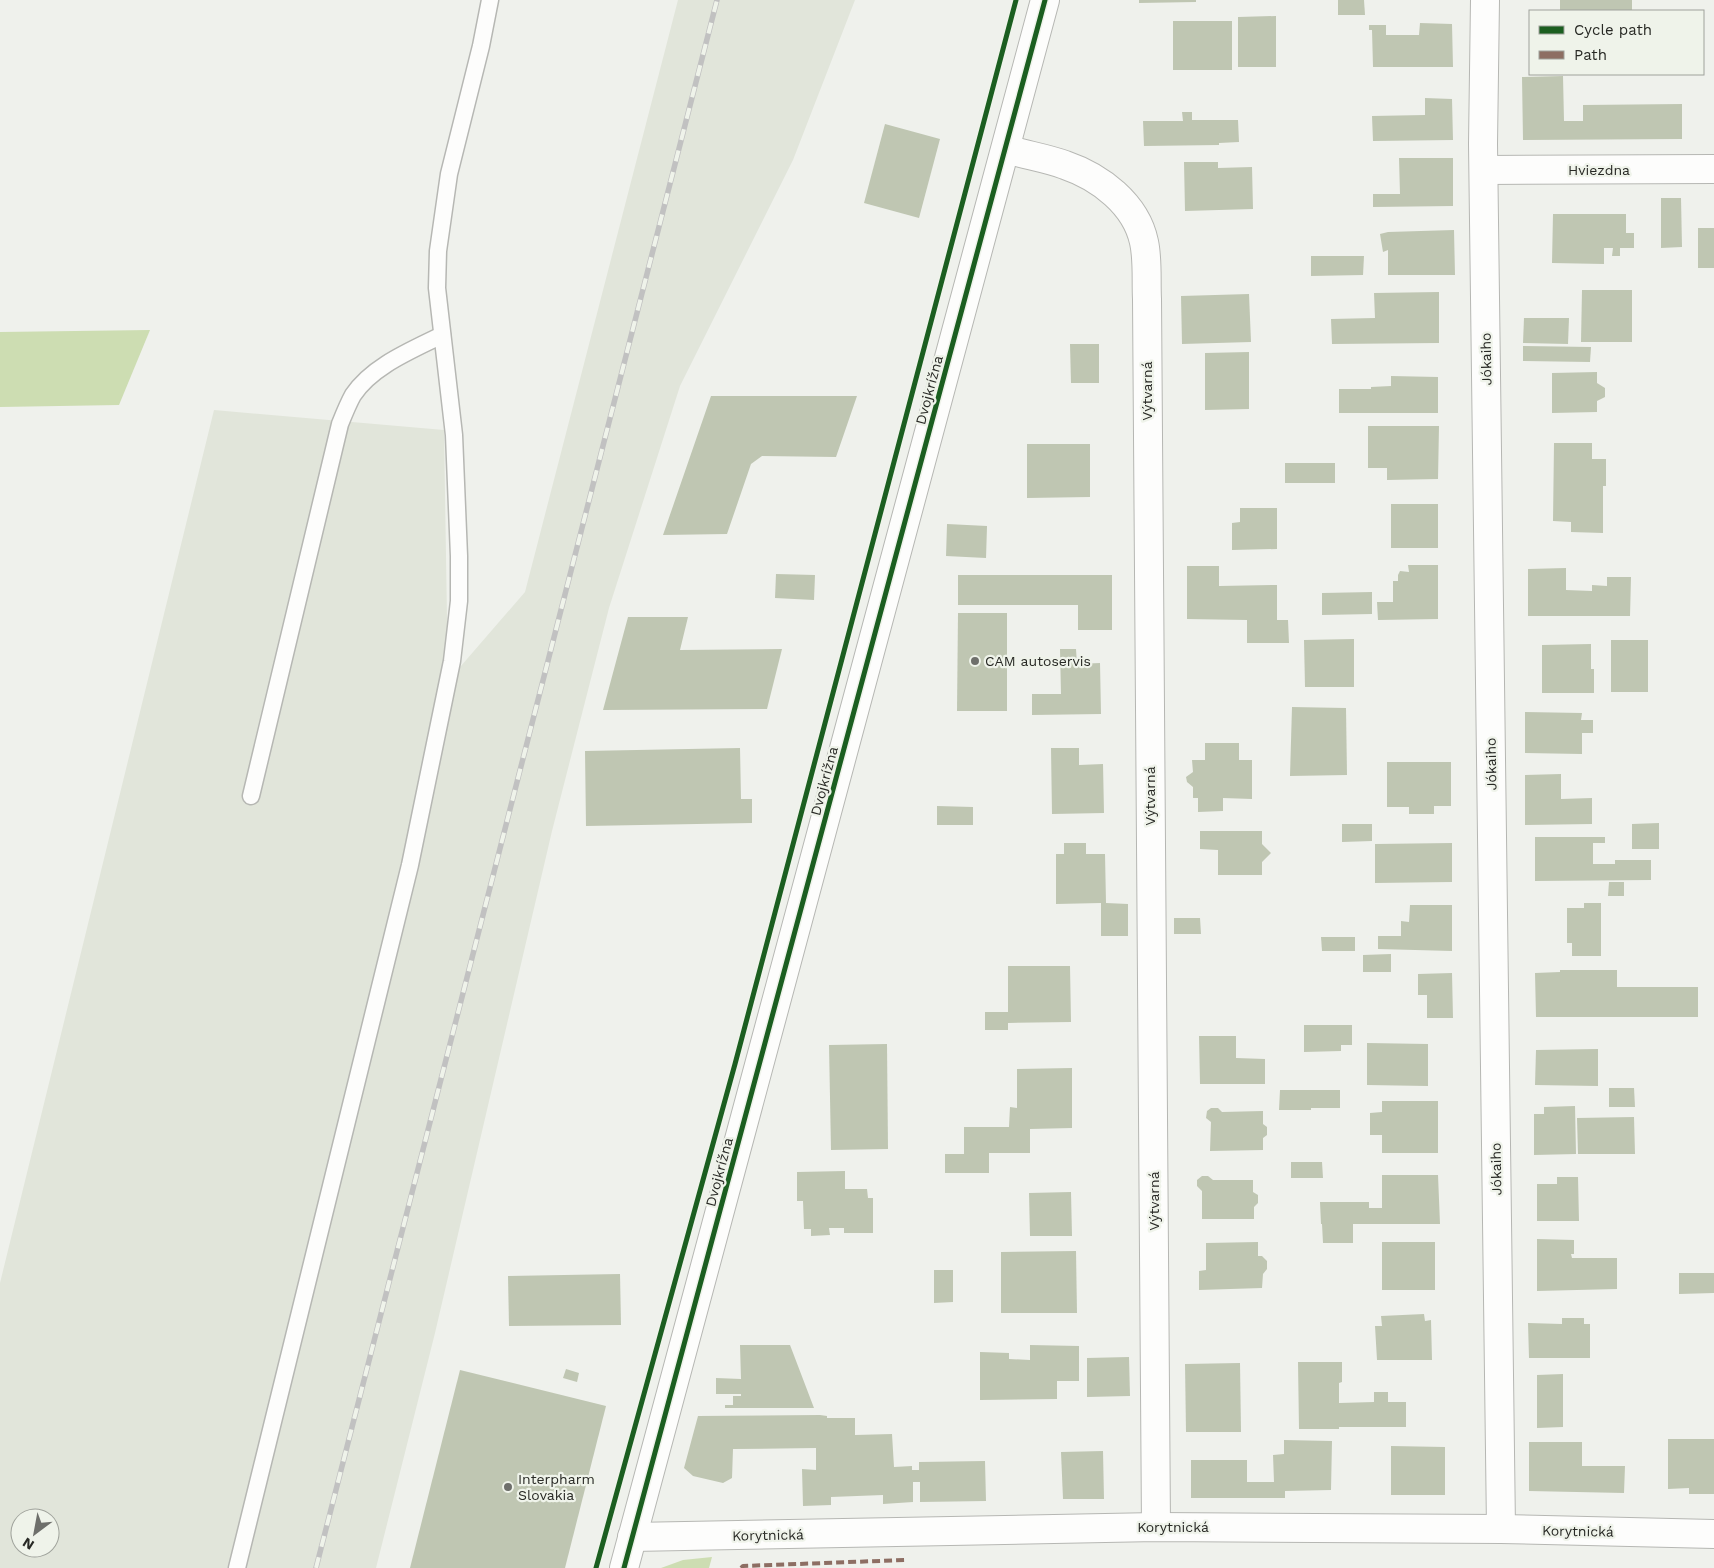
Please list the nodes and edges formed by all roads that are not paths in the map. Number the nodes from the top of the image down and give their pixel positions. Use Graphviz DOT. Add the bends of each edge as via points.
graph roads {
  1 [pos="490,0"];
  2 [pos="1045,0"];
  3 [pos="1485,0"];
  4 [pos="1006,150"];
  5 [pos="1714,169"];
  6 [pos="1484,170"];
  7 [pos="442,335"];
  8 [pos="251,796"];
  9 [pos="1156,1526"];
  10 [pos="1501,1529"];
  11 [pos="1714,1534"];
  12 [pos="632,1537"];
  13 [pos="237,1568"];
  14 [pos="624,1568"];
  1 -- 7 [label="lane" via="448,174 438,251 437,288"];
  2 -- 4 [label="street, Dvojkrížna"];
  3 -- 6 [label="street, Jókaiho"];
  4 -- 9 [label="street, Výtvarná" via="1065,165 1100,183 1126,206 1138,224 1144,243"];
  4 -- 12 [label="street, Dvojkrížna"];
  5 -- 6 [label="street, Hviezdna"];
  6 -- 10 [label="street, Jókaiho"];
  7 -- 8 [label="lane" via="393,359 370,378 354,395 340,424"];
  7 -- 13 [label="lane" via="454,434 459,556 459,601 452,661 410,865"];
  9 -- 10 [label="street, Korytnická"];
  9 -- 12 [label="street, Korytnická"];
  10 -- 11 [label="street, Korytnická"];
  12 -- 14 [label="street, Dvojkrížna"];
}
